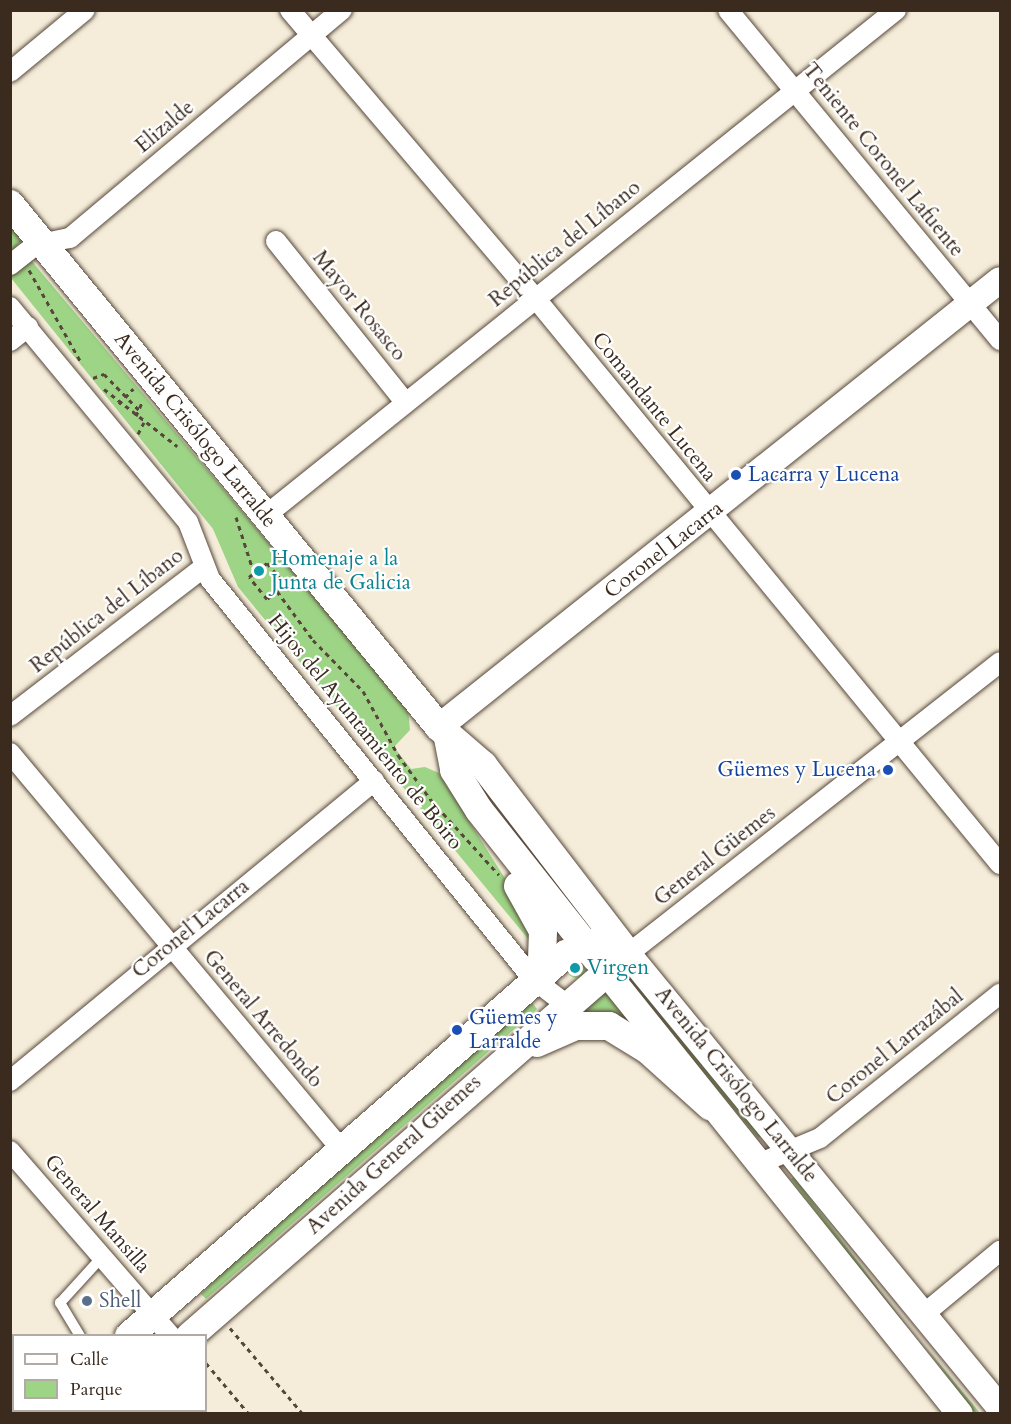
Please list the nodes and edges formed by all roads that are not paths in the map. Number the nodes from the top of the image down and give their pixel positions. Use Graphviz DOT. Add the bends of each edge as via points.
graph roads {
  1 [pos="86,10"];
  2 [pos="290,10"];
  3 [pos="342,10"];
  4 [pos="728,10"];
  5 [pos="896,10"];
  6 [pos="311,36"];
  7 [pos="10,72"];
  8 [pos="795,90"];
  9 [pos="10,204"];
  10 [pos="276,242"];
  11 [pos="26,256"];
  12 [pos="1000,280"];
  13 [pos="536,299"];
  14 [pos="970,304"];
  15 [pos="10,307"];
  16 [pos="28,327"];
  17 [pos="1000,340"];
  18 [pos="10,341"];
  19 [pos="405,402"];
  20 [pos="710,514"];
  21 [pos="265,516"];
  22 [pos="204,567"];
  23 [pos="1000,662"];
  24 [pos="10,716"];
  25 [pos="443,733"];
  26 [pos="900,742"];
  27 [pos="10,753"];
  28 [pos="374,781"];
  29 [pos="479,810"];
  30 [pos="1000,864"];
  31 [pos="585,942"];
  32 [pos="169,946"];
  33 [pos="628,954"];
  34 [pos="606,972"];
  35 [pos="533,979"];
  36 [pos="1000,994"];
  37 [pos="567,1005"];
  38 [pos="497,1063"];
  39 [pos="10,1081"];
  40 [pos="710,1106"];
  41 [pos="341,1149"];
  42 [pos="10,1151"];
  43 [pos="793,1154"];
  44 [pos="763,1170"];
  45 [pos="1000,1251"];
  46 [pos="102,1257"];
  47 [pos="924,1314"];
  48 [pos="162,1325"];
  49 [pos="79,1334"];
  50 [pos="132,1334"];
  51 [pos="191,1334"];
  52 [pos="1000,1408"];
  53 [pos="960,1413"];
  1 -- 7 [label="street"];
  2 -- 6 [label="street, Comandante Lucena"];
  3 -- 6 [label="street, Elizalde"];
  4 -- 8 [label="street, Teniente Coronel Lafuente"];
  5 -- 8 [label="street, República del Líbano"];
  6 -- 11 [label="street, Elizalde" via="70,238"];
  6 -- 13 [label="street, Comandante Lucena"];
  8 -- 13 [label="street, República del Líbano"];
  8 -- 14 [label="street, Teniente Coronel Lafuente"];
  9 -- 11 [label="main road, Avenida Crisólogo Larralde"];
  10 -- 19 [label="street, Mayor Rosasco"];
  11 -- 21 [label="main road, Avenida Crisólogo Larralde"];
  12 -- 14 [label="street, Coronel Lacarra"];
  13 -- 19 [label="street, República del Líbano"];
  13 -- 20 [label="street, Comandante Lucena"];
  14 -- 17 [label="street, Teniente Coronel Lafuente"];
  14 -- 20 [label="street, Coronel Lacarra"];
  15 -- 16 [label="street, Hijos del Ayuntamiento de Boiro"];
  16 -- 18 [label="street"];
  16 -- 22 [label="street, Hijos del Ayuntamiento de Boiro" via="188,522"];
  19 -- 21 [label="street, República del Líbano"];
  20 -- 25 [label="street, Coronel Lacarra"];
  20 -- 26 [label="street, Comandante Lucena"];
  21 -- 25 [label="main road, Avenida Crisólogo Larralde"];
  22 -- 24 [label="street, República del Líbano"];
  22 -- 28 [label="street, Hijos del Ayuntamiento de Boiro"];
  23 -- 26 [label="street, General Güemes"];
  25 -- 29 [label="main road, Avenida Crisólogo Larralde" via="454,770"];
  25 -- 33 [label="main road, Avenida Crisólogo Larralde" via="468,747"];
  26 -- 30 [label="street, Comandante Lucena"];
  26 -- 33 [label="street, General Güemes"];
  27 -- 32 [label="street, General Arredondo"];
  28 -- 32 [label="street, Coronel Lacarra"];
  28 -- 35 [label="street, Hijos del Ayuntamiento de Boiro"];
  29 -- 31 [label="main road, Avenida Crisólogo Larralde"];
  29 -- 35 [label="main road" via="491,846 540,922 544,950"];
  31 -- 33 [label="main road" via="606,942"];
  31 -- 34 [label="main road, Avenida Crisólogo Larralde"];
  31 -- 35 [label="main road, Avenida General Güemes"];
  32 -- 39 [label="street, Coronel Lacarra"];
  32 -- 41 [label="street, General Arredondo"];
  33 -- 34 [label="main road, Avenida General Güemes"];
  33 -- 43 [label="street, Avenida Crisólogo Larralde"];
  34 -- 37 [label="main road, Avenida General Güemes"];
  34 -- 40 [label="street, Avenida Crisólogo Larralde"];
  35 -- 37 [label="street, Hijos del Ayuntamiento de Boiro"];
  35 -- 41 [label="main road, Avenida General Güemes"];
  36 -- 43 [label="street, Coronel Larrazábal" via="820,1138"];
  37 -- 38 [label="main road, Avenida General Güemes"];
  38 -- 40 [label="main road" via="563,1030 609,1026 648,1050"];
  38 -- 51 [label="main road, Avenida General Güemes"];
  40 -- 44 [label="street, Avenida Crisólogo Larralde"];
  41 -- 48 [label="main road, Avenida General Güemes"];
  42 -- 46 [label="street, General Mansilla"];
  43 -- 44 [label="street, Coronel Larrazábal"];
  43 -- 47 [label="street, Avenida Crisólogo Larralde"];
  44 -- 53 [label="street, Avenida Crisólogo Larralde"];
  45 -- 47 [label="street"];
  46 -- 48 [label="street, General Mansilla"];
  46 -- 49 [label="lane" via="60,1303"];
  47 -- 52 [label="street, Avenida Crisólogo Larralde"];
  48 -- 50 [label="main road, Avenida General Güemes"];
}
